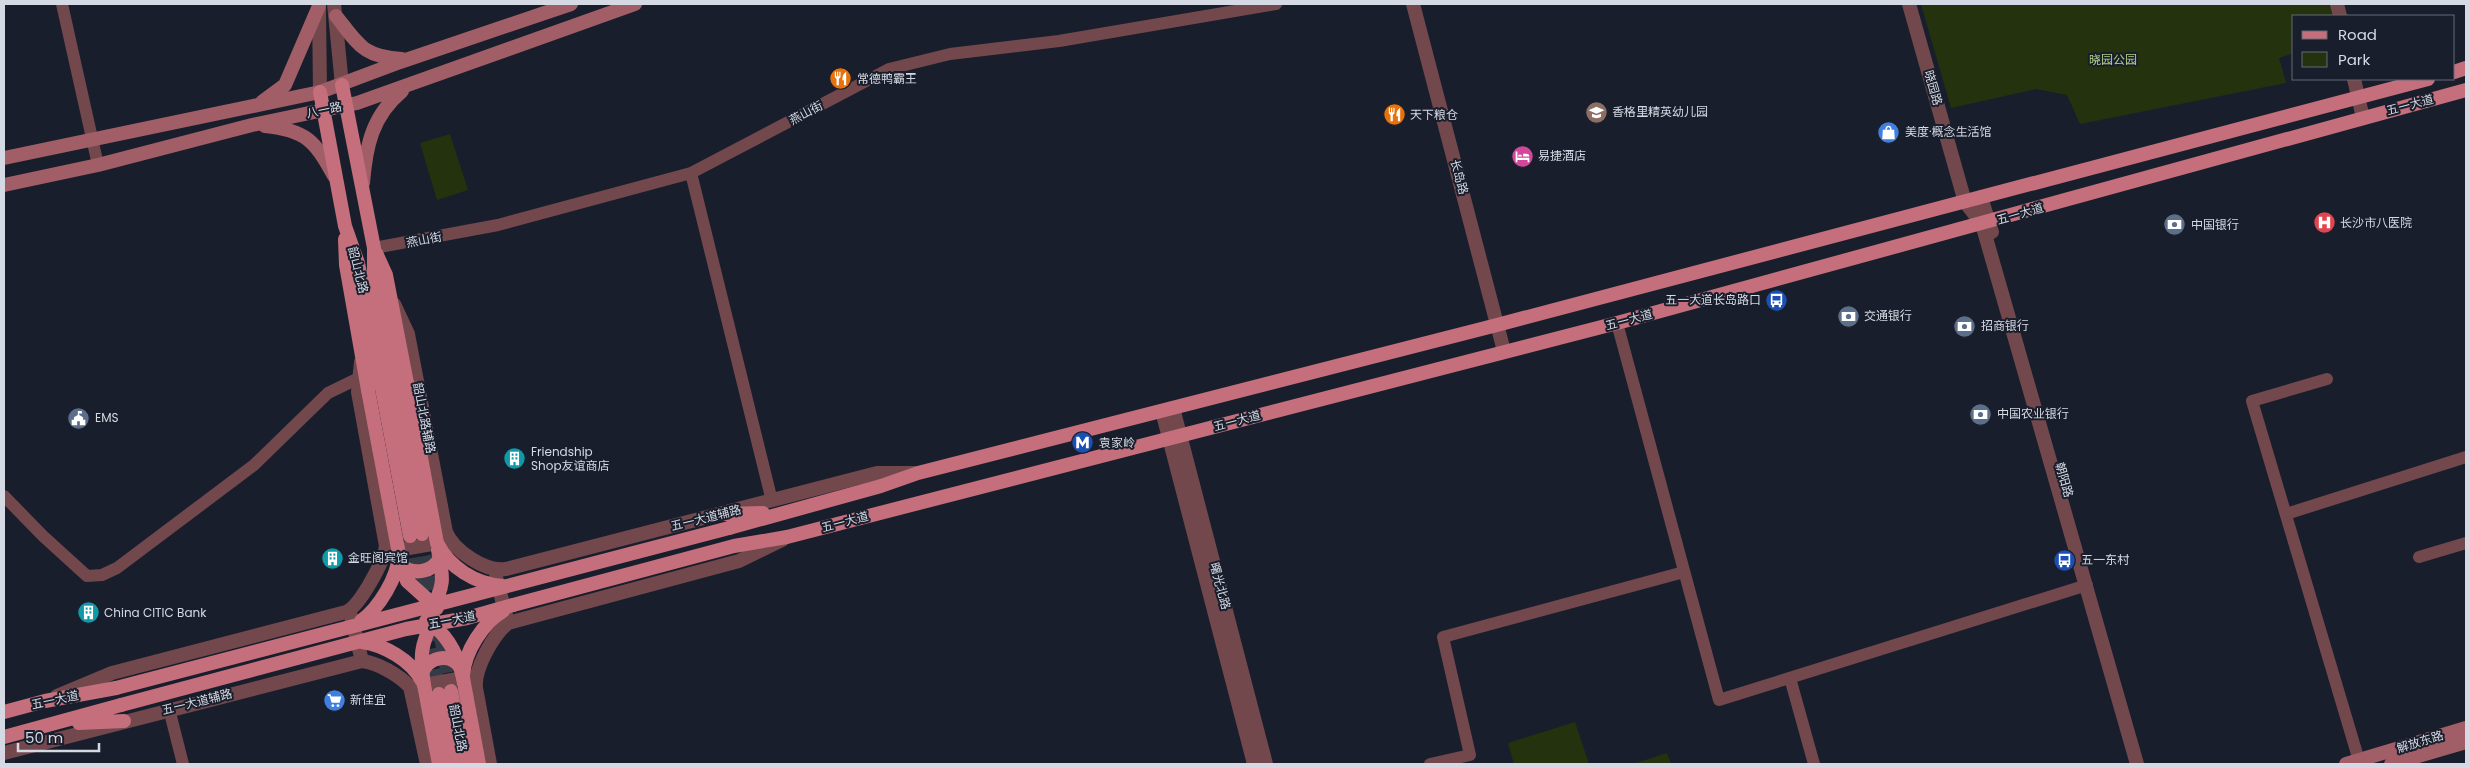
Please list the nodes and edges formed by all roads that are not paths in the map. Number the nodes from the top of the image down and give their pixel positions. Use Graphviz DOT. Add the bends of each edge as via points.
graph roads {
  1 [pos="62,4"];
  2 [pos="570,4"];
  3 [pos="635,4"];
  4 [pos="1276,4"];
  5 [pos="1414,4"];
  6 [pos="1909,4"];
  7 [pos="320,5"];
  8 [pos="335,10"];
  9 [pos="408,59"];
  10 [pos="2354,80"];
  11 [pos="2424,80"];
  12 [pos="414,83"];
  13 [pos="342,85"];
  14 [pos="2466,90"];
  15 [pos="320,92"];
  16 [pos="2358,98"];
  17 [pos="259,104"];
  18 [pos="345,105"];
  19 [pos="322,110"];
  20 [pos="2362,118"];
  21 [pos="252,125"];
  22 [pos="92,138"];
  23 [pos="4,158"];
  24 [pos="98,165"];
  25 [pos="692,173"];
  26 [pos="335,177"];
  27 [pos="4,185"];
  28 [pos="362,194"];
  29 [pos="1981,197"];
  30 [pos="1965,202"];
  31 [pos="1985,223"];
  32 [pos="345,226"];
  33 [pos="374,248"];
  34 [pos="390,297"];
  35 [pos="1617,323"];
  36 [pos="1497,325"];
  37 [pos="1504,351"];
  38 [pos="362,354"];
  39 [pos="359,378"];
  40 [pos="2327,379"];
  41 [pos="1168,410"];
  42 [pos="1175,437"];
  43 [pos="2466,457"];
  44 [pos="4,496"];
  45 [pos="776,507"];
  46 [pos="725,514"];
  47 [pos="2286,514"];
  48 [pos="787,537"];
  49 [pos="443,542"];
  50 [pos="2466,543"];
  51 [pos="385,552"];
  52 [pos="2419,557"];
  53 [pos="440,558"];
  54 [pos="400,559"];
  55 [pos="494,569"];
  56 [pos="1684,572"];
  57 [pos="2087,585"];
  58 [pos="511,586"];
  59 [pos="513,606"];
  60 [pos="437,608"];
  61 [pos="350,610"];
  62 [pos="394,614"];
  63 [pos="466,618"];
  64 [pos="427,621"];
  65 [pos="358,623"];
  66 [pos="508,623"];
  67 [pos="359,641"];
  68 [pos="362,661"];
  69 [pos="466,674"];
  70 [pos="1790,678"];
  71 [pos="419,682"];
  72 [pos="45,701"];
  73 [pos="169,709"];
  74 [pos="4,712"];
  75 [pos="124,720"];
  76 [pos="53,725"];
  77 [pos="2466,728"];
  78 [pos="4,737"];
  79 [pos="2466,742"];
  80 [pos="4,753"];
  81 [pos="2355,763"];
  82 [pos="183,764"];
  83 [pos="427,764"];
  84 [pos="439,764"];
  85 [pos="452,764"];
  86 [pos="465,764"];
  87 [pos="479,764"];
  88 [pos="490,764"];
  89 [pos="1254,764"];
  90 [pos="1266,764"];
  91 [pos="1430,764"];
  92 [pos="1814,764"];
  93 [pos="2137,764"];
  94 [pos="2145,764"];
  95 [pos="2390,764"];
  1 -- 22 [label="street"];
  2 -- 9 [label="main road, 八一路"];
  3 -- 12 [label="main road, 八一路"];
  4 -- 25 [label="street, 燕山街" via="1059,40 950,54 889,69"];
  5 -- 36 [label="street, 长岛路"];
  6 -- 30 [label="street, 晓园路"];
  7 -- 15 [label="street, 韶山北路"];
  7 -- 17 [label="main road" via="285,85"];
  8 -- 9 [label="main road" via="359,46 380,58"];
  8 -- 13 [label="street, 韶山北路"];
  9 -- 13 [label="main road, 八一路"];
  10 -- 16 [label="street"];
  11 -- 16 [label="main road, 五一大道"];
  12 -- 18 [label="main road, 八一路"];
  12 -- 28 [label="main road" via="384,107 372,130 366,152"];
  13 -- 15 [label="main road, 八一路"];
  13 -- 18 [label="main road, 韶山北路"];
  14 -- 20 [label="main road, 五一大道"];
  15 -- 17 [label="main road, 八一路"];
  15 -- 19 [label="main road, 韶山北路"];
  16 -- 20 [label="street"];
  16 -- 29 [label="main road, 五一大道"];
  17 -- 22 [label="main road, 八一路"];
  18 -- 19 [label="main road, 八一路"];
  18 -- 28 [label="main road, 韶山北路"];
  19 -- 21 [label="main road, 八一路"];
  19 -- 26 [label="main road, 韶山北路"];
  20 -- 31 [label="main road, 五一大道"];
  21 -- 24 [label="main road, 八一路"];
  21 -- 26 [label="main road" via="300,133 321,154"];
  22 -- 23 [label="main road, 八一路"];
  22 -- 24 [label="street"];
  24 -- 27 [label="main road, 八一路"];
  25 -- 33 [label="street, 燕山街" via="498,225"];
  25 -- 45 [label="street"];
  26 -- 32 [label="main road, 韶山北路"];
  28 -- 33 [label="main road, 韶山北路"];
  29 -- 30 [label="main road, 五一大道"];
  29 -- 31 [label="street, 朝阳路"];
  30 -- 31 [label="street, 朝阳路"];
  30 -- 36 [label="main road, 五一大道"];
  31 -- 35 [label="main road, 五一大道"];
  31 -- 57 [label="street, 朝阳路"];
  31 -- 94 [label="street, 朝阳路"];
  32 -- 33 [label="main road, 韶山北路" via="358,263 416,535 374,277"];
  32 -- 38 [label="main road" via="346,265"];
  33 -- 34 [label="main road" via="386,276"];
  34 -- 49 [label="main road, bridge"];
  34 -- 49 [label="street, 韶山北路辅路" via="408,334 444,525"];
  35 -- 37 [label="main road, 五一大道"];
  35 -- 56 [label="street"];
  36 -- 37 [label="street, 长岛路"];
  36 -- 41 [label="main road, 五一大道"];
  37 -- 42 [label="main road, 五一大道"];
  38 -- 39 [label="street"];
  38 -- 54 [label="main road, bridge"];
  39 -- 44 [label="street" via="328,393 254,465 117,568 102,575 87,576"];
  39 -- 51 [label="street" via="358,392"];
  40 -- 47 [label="street" via="2252,401"];
  41 -- 42 [label="street, 曙光北路"];
  41 -- 45 [label="main road, 五一大道" via="918,473 881,486"];
  42 -- 48 [label="main road, 五一大道"];
  42 -- 89 [label="street, 曙光北路"];
  42 -- 90 [label="street, 曙光北路"];
  43 -- 47 [label="street"];
  45 -- 46 [label="main road"];
  45 -- 58 [label="main road, 五一大道, bridge" via="729,528"];
  46 -- 55 [label="street, 五一大道辅路" via="506,569"];
  47 -- 81 [label="street"];
  48 -- 59 [label="main road, 五一大道" via="734,546"];
  48 -- 66 [label="street" via="739,561"];
  49 -- 51 [label="street"];
  49 -- 53 [label="main road, bridge"];
  49 -- 55 [label="street"];
  49 -- 58 [label="main road, bridge" via="451,562 472,577 490,584"];
  50 -- 52 [label="street"];
  51 -- 61 [label="street" via="358,602"];
  53 -- 54 [label="main road, bridge" via="425,570 412,571"];
  53 -- 60 [label="main road, bridge" via="443,584"];
  54 -- 60 [label="main road, bridge" via="411,587"];
  54 -- 65 [label="main road, bridge" via="397,570 371,612"];
  55 -- 66 [label="street"];
  56 -- 70 [label="street" via="1719,700"];
  56 -- 91 [label="street" via="1442,637 1470,755"];
  57 -- 70 [label="street"];
  57 -- 93 [label="street, 朝阳路"];
  58 -- 60 [label="main road, 五一大道, bridge"];
  59 -- 63 [label="main road, 五一大道, bridge"];
  59 -- 69 [label="main road, bridge" via="485,625 465,661"];
  60 -- 62 [label="main road, 五一大道, bridge"];
  60 -- 63 [label="main road" via="450,616"];
  60 -- 64 [label="main road, bridge"];
  61 -- 68 [label="street"];
  61 -- 72 [label="street" via="112,673"];
  62 -- 64 [label="main road, bridge" via="412,615"];
  62 -- 65 [label="main road, 五一大道, bridge"];
  63 -- 64 [label="main road, 五一大道, bridge"];
  64 -- 67 [label="main road, 五一大道, bridge"];
  64 -- 69 [label="main road, bridge" via="446,638"];
  64 -- 71 [label="main road, bridge"];
  65 -- 72 [label="main road, 五一大道, bridge" via="116,688"];
  66 -- 69 [label="street"];
  67 -- 71 [label="main road, bridge" via="378,646 403,660 415,670"];
  67 -- 76 [label="main road, 五一大道, bridge"];
  68 -- 71 [label="street"];
  68 -- 73 [label="street, 五一大道辅路"];
  69 -- 71 [label="street"];
  69 -- 71 [label="main road, bridge" via="449,658 436,659 426,665"];
  69 -- 87 [label="main road"];
  69 -- 88 [label="street" via="476,688"];
  70 -- 92 [label="street"];
  71 -- 83 [label="street"];
  71 -- 84 [label="main road"];
  72 -- 74 [label="main road, 五一大道"];
  73 -- 75 [label="street, 五一大道辅路"];
  73 -- 82 [label="street"];
  75 -- 76 [label="main road"];
  75 -- 80 [label="street, 五一大道辅路"];
  76 -- 78 [label="main road, 五一大道"];
  77 -- 81 [label="main road, 解放东路"];
  79 -- 95 [label="main road, 解放东路"];
  85 -- 86 [label="main road, 韶山北路" via="445,693"];
}
